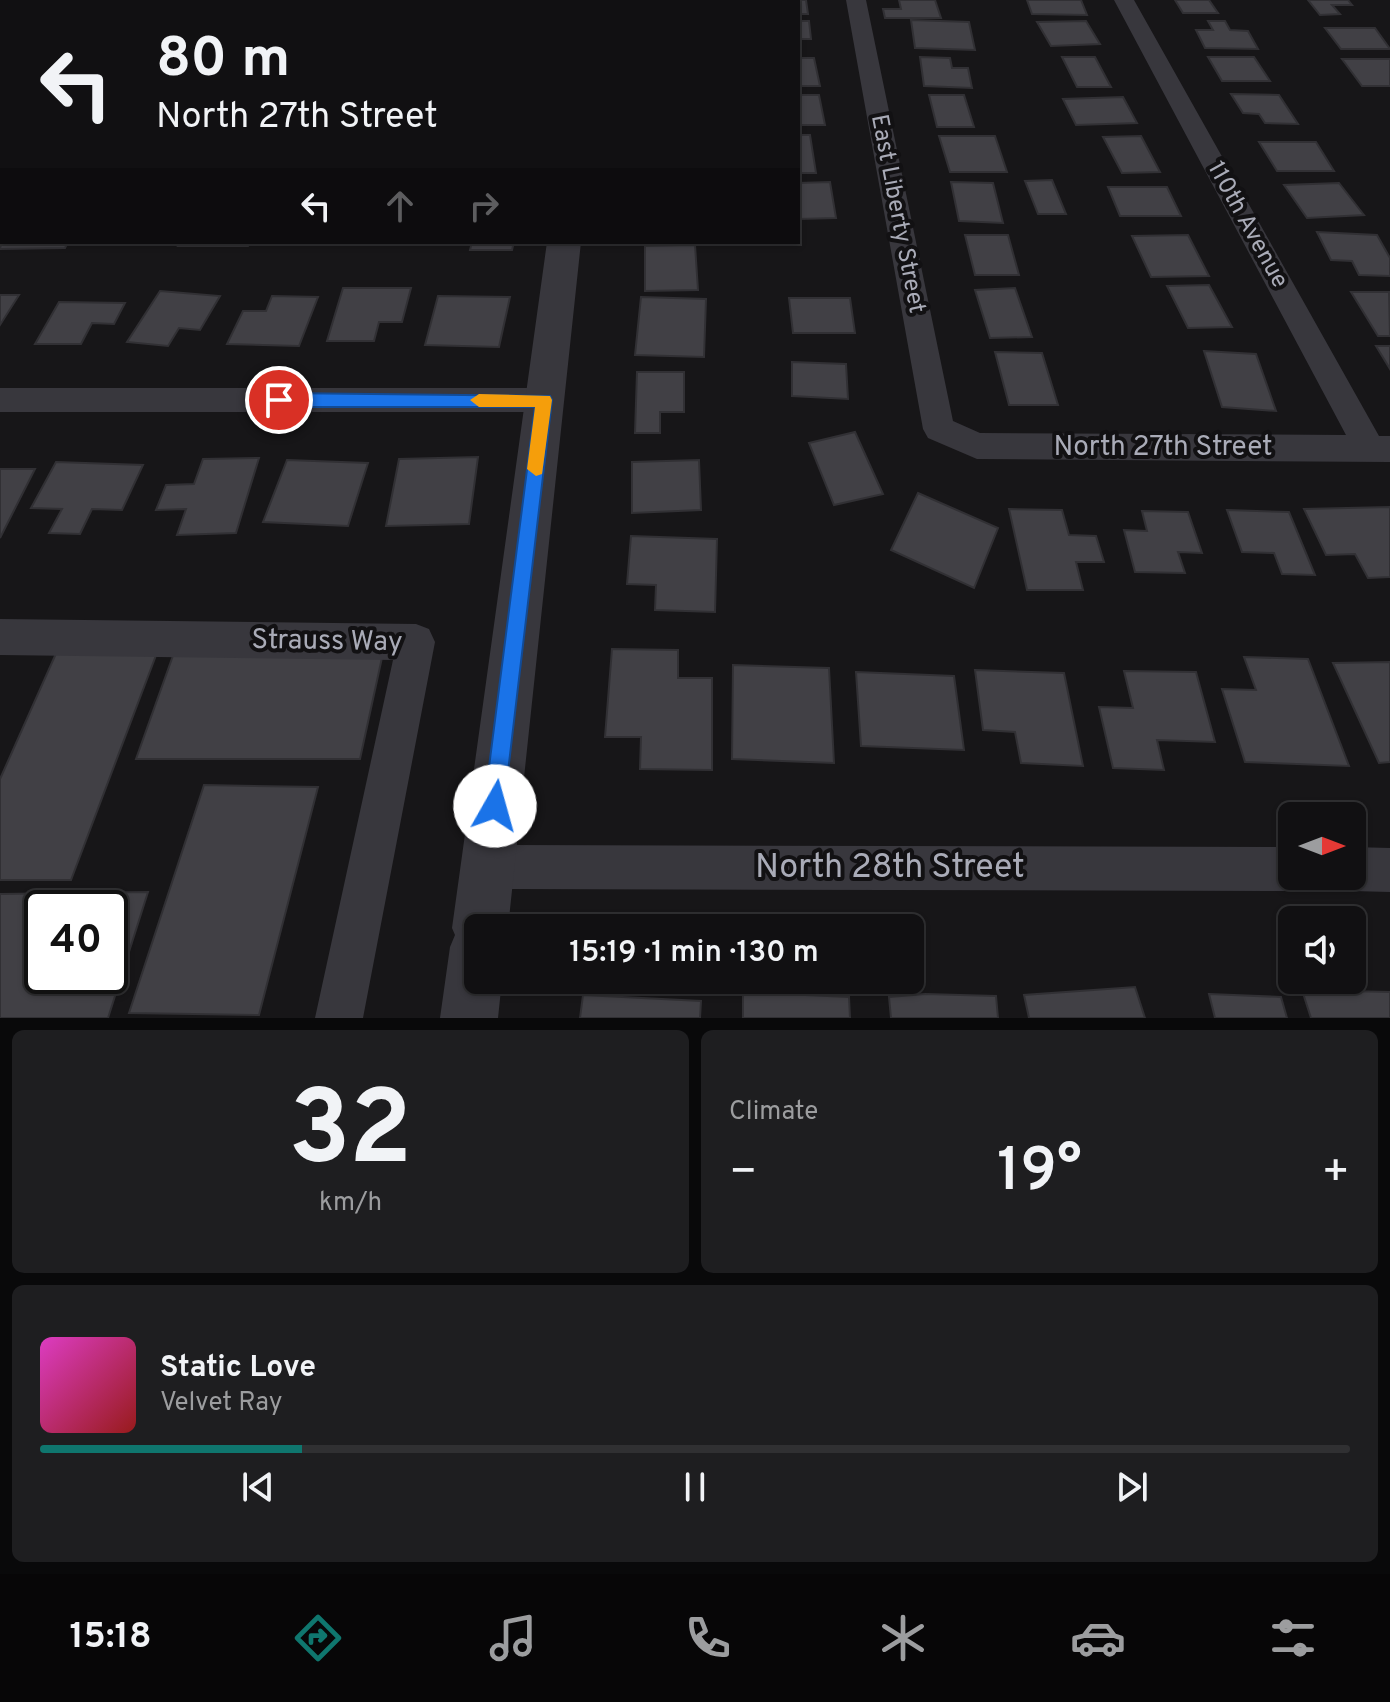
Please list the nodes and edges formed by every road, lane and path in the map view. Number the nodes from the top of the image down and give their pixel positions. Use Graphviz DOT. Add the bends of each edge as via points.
graph roads {
  1 [pos="856,0"];
  2 [pos="1124,0"];
  3 [pos="564,244"];
  4 [pos="0,400"];
  5 [pos="544,400"];
  6 [pos="939,429"];
  7 [pos="1380,449"];
  8 [pos="0,637"];
  9 [pos="488,867"];
  10 [pos="1278,869"];
  11 [pos="1366,869"];
  12 [pos="1390,870"];
  13 [pos="482,914"];
  14 [pos="472,994"];
  15 [pos="339,1018"];
  16 [pos="469,1018"];
  1 -- 6 [label="street, East Liberty Street"];
  2 -- 7 [label="street, 110th Avenue"];
  3 -- 5 [label="street"];
  4 -- 5 [label="street"];
  5 -- 9 [label="street"];
  6 -- 7 [label="street, North 27th Street" via="977,446"];
  8 -- 15 [label="street, Strauss Way" via="416,642"];
  9 -- 10 [label="street, North 28th Street"];
  9 -- 13 [label="street"];
  11 -- 12 [label="street"];
  14 -- 16 [label="street"];
}
